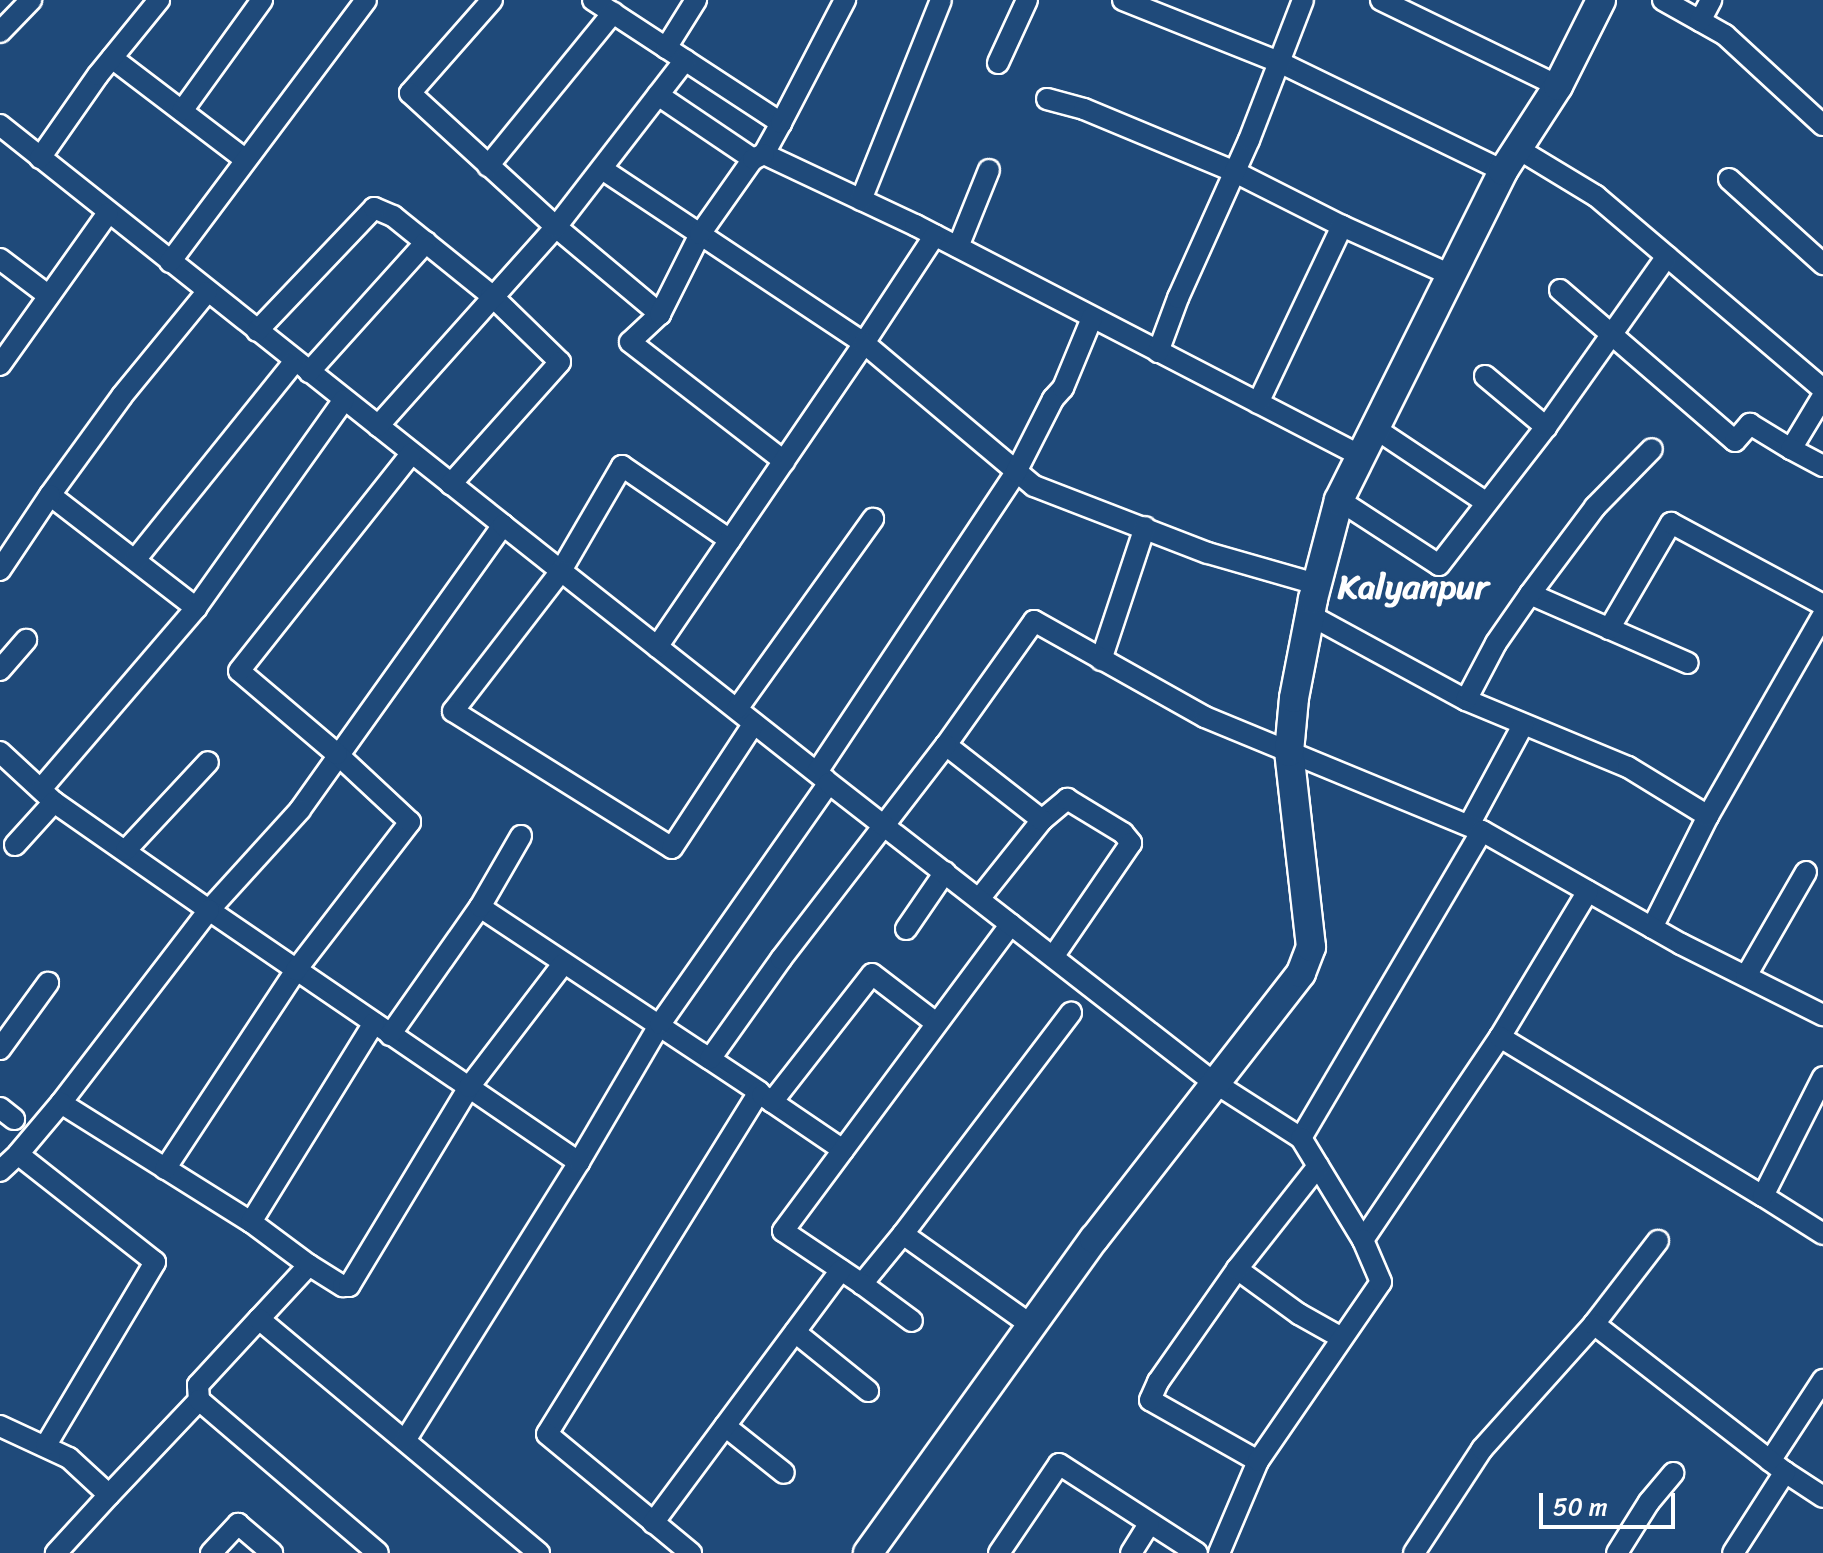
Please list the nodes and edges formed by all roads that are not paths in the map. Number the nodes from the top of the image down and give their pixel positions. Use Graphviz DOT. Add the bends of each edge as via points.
graph roads {
  1 [pos="31,0"];
  2 [pos="159,0"];
  3 [pos="262,0"];
  4 [pos="366,0"];
  5 [pos="492,0"];
  6 [pos="593,0"];
  7 [pos="696,0"];
  8 [pos="845,0"];
  9 [pos="941,0"];
  10 [pos="1027,0"];
  11 [pos="1123,0"];
  12 [pos="1303,0"];
  13 [pos="1381,0"];
  14 [pos="1601,0"];
  15 [pos="1663,0"];
  16 [pos="1711,0"];
  17 [pos="613,13"];
  18 [pos="1700,21"];
  19 [pos="0,32"];
  20 [pos="666,48"];
  21 [pos="112,58"];
  22 [pos="685,60"];
  23 [pos="1279,62"];
  24 [pos="998,63"];
  25 [pos="1558,86"];
  26 [pos="658,95"];
  27 [pos="1047,99"];
  28 [pos="182,111"];
  29 [pos="781,123"];
  30 [pos="0,125"];
  31 [pos="1823,125"];
  32 [pos="758,157"];
  33 [pos="40,158"];
  34 [pos="246,160"];
  35 [pos="1512,160"];
  36 [pos="488,166"];
  37 [pos="602,169"];
  38 [pos="989,170"];
  39 [pos="1235,172"];
  40 [pos="1729,179"];
  41 [pos="861,200"];
  42 [pos="108,213"];
  43 [pos="1342,226"];
  44 [pos="556,227"];
  45 [pos="700,234"];
  46 [pos="935,235"];
  47 [pos="426,242"];
  48 [pos="958,247"];
  49 [pos="1667,256"];
  50 [pos="0,259"];
  51 [pos="170,262"];
  52 [pos="1823,264"];
  53 [pos="1451,275"];
  54 [pos="1560,290"];
  55 [pos="207,292"];
  56 [pos="49,296"];
  57 [pos="493,298"];
  58 [pos="660,314"];
  59 [pos="1092,318"];
  60 [pos="257,331"];
  61 [pos="1612,336"];
  62 [pos="864,343"];
  63 [pos="1158,352"];
  64 [pos="0,365"];
  65 [pos="302,367"];
  66 [pos="1485,376"];
  67 [pos="1823,389"];
  68 [pos="1823,396"];
  69 [pos="344,400"];
  70 [pos="1258,403"];
  71 [pos="378,426"];
  72 [pos="1546,427"];
  73 [pos="1376,429"];
  74 [pos="1652,449"];
  75 [pos="1791,449"];
  76 [pos="412,453"];
  77 [pos="1361,456"];
  78 [pos="784,461"];
  79 [pos="1823,466"];
  80 [pos="1016,472"];
  81 [pos="451,484"];
  82 [pos="50,495"];
  83 [pos="1339,500"];
  84 [pos="1487,503"];
  85 [pos="873,519"];
  86 [pos="503,525"];
  87 [pos="1145,527"];
  88 [pos="730,540"];
  89 [pos="135,560"];
  90 [pos="0,570"];
  91 [pos="561,571"];
  92 [pos="1316,584"];
  93 [pos="1530,594"];
  94 [pos="1823,605"];
  95 [pos="196,608"];
  96 [pos="1310,615"];
  97 [pos="1823,615"];
  98 [pos="1609,629"];
  99 [pos="26,640"];
  100 [pos="657,647"];
  101 [pos="1101,660"];
  102 [pos="1688,663"];
  103 [pos="0,670"];
  104 [pos="1466,700"];
  105 [pos="737,709"];
  106 [pos="754,723"];
  107 [pos="1523,725"];
  108 [pos="946,745"];
  109 [pos="0,752"];
  110 [pos="1289,752"];
  111 [pos="337,754"];
  112 [pos="208,762"];
  113 [pos="823,777"];
  114 [pos="47,795"];
  115 [pos="1708,816"];
  116 [pos="1042,820"];
  117 [pos="884,825"];
  118 [pos="1476,828"];
  119 [pos="521,836"];
  120 [pos="15,845"];
  121 [pos="126,850"];
  122 [pos="945,872"];
  123 [pos="1806,872"];
  124 [pos="1588,891"];
  125 [pos="979,899"];
  126 [pos="480,907"];
  127 [pos="209,910"];
  128 [pos="1011,924"];
  129 [pos="1652,928"];
  130 [pos="906,929"];
  131 [pos="1053,957"];
  132 [pos="563,964"];
  133 [pos="296,970"];
  134 [pos="1746,976"];
  135 [pos="48,983"];
  136 [pos="1071,1013"];
  137 [pos="1823,1015"];
  138 [pos="936,1023"];
  139 [pos="660,1024"];
  140 [pos="382,1029"];
  141 [pos="1500,1037"];
  142 [pos="0,1049"];
  143 [pos="710,1059"];
  144 [pos="1823,1077"];
  145 [pos="1215,1083"];
  146 [pos="469,1087"];
  147 [pos="766,1097"];
  148 [pos="61,1103"];
  149 [pos="1301,1138"];
  150 [pos="843,1150"];
  151 [pos="18,1154"];
  152 [pos="579,1162"];
  153 [pos="1318,1166"];
  154 [pos="165,1169"];
  155 [pos="0,1171"];
  156 [pos="1763,1196"];
  157 [pos="251,1222"];
  158 [pos="903,1234"];
  159 [pos="1823,1234"];
  160 [pos="1363,1240"];
  161 [pos="1658,1241"];
  162 [pos="309,1265"];
  163 [pos="1237,1269"];
  164 [pos="841,1270"];
  165 [pos="862,1284"];
  166 [pos="259,1319"];
  167 [pos="912,1321"];
  168 [pos="1594,1324"];
  169 [pos="1031,1325"];
  170 [pos="795,1332"];
  171 [pos="1342,1338"];
  172 [pos="1823,1380"];
  173 [pos="868,1391"];
  174 [pos="199,1400"];
  175 [pos="0,1426"];
  176 [pos="725,1426"];
  177 [pos="406,1439"];
  178 [pos="46,1445"];
  179 [pos="1258,1461"];
  180 [pos="1778,1466"];
  181 [pos="784,1473"];
  182 [pos="1673,1473"];
  183 [pos="109,1495"];
  184 [pos="1823,1497"];
  185 [pos="653,1523"];
  186 [pos="1149,1524"];
  187 [pos="56,1553"];
  188 [pos="211,1553"];
  189 [pos="272,1553"];
  190 [pos="378,1553"];
  191 [pos="539,1553"];
  192 [pos="691,1553"];
  193 [pos="868,1553"];
  194 [pos="999,1553"];
  195 [pos="1131,1553"];
  196 [pos="1197,1553"];
  197 [pos="1219,1553"];
  198 [pos="1414,1553"];
  199 [pos="1617,1553"];
  200 [pos="1733,1553"];
  1 -- 19 [label="street"];
  2 -- 21 [label="street"];
  3 -- 28 [label="street"];
  4 -- 34 [label="street"];
  5 -- 36 [label="street" via="410,93"];
  6 -- 17 [label="street"];
  7 -- 20 [label="street"];
  8 -- 29 [label="street"];
  9 -- 41 [label="street"];
  10 -- 24 [label="street"];
  11 -- 23 [label="street"];
  12 -- 23 [label="street"];
  13 -- 25 [label="street"];
  14 -- 25 [label="street"];
  15 -- 18 [label="street"];
  16 -- 18 [label="street"];
  17 -- 20 [label="street"];
  17 -- 36 [label="street"];
  18 -- 31 [label="street" via="1725,35"];
  20 -- 22 [label="street"];
  21 -- 28 [label="street"];
  21 -- 33 [label="street"];
  22 -- 26 [label="street"];
  22 -- 29 [label="street"];
  23 -- 35 [label="street"];
  23 -- 39 [label="street"];
  25 -- 35 [label="street"];
  26 -- 32 [label="street"];
  26 -- 37 [label="street"];
  27 -- 39 [label="street" via="1084,109"];
  28 -- 34 [label="street"];
  29 -- 32 [label="street"];
  30 -- 33 [label="street"];
  32 -- 41 [label="street"];
  32 -- 45 [label="street"];
  33 -- 42 [label="street"];
  34 -- 51 [label="street"];
  35 -- 49 [label="street" via="1596,196"];
  35 -- 53 [label="street"];
  36 -- 44 [label="street"];
  37 -- 44 [label="street"];
  37 -- 45 [label="street"];
  38 -- 48 [label="street"];
  39 -- 43 [label="street"];
  39 -- 63 [label="street"];
  40 -- 52 [label="street"];
  41 -- 46 [label="street"];
  42 -- 51 [label="street"];
  42 -- 56 [label="street"];
  43 -- 53 [label="street"];
  43 -- 70 [label="street"];
  44 -- 57 [label="street"];
  44 -- 58 [label="street"];
  45 -- 58 [label="street"];
  45 -- 62 [label="street"];
  46 -- 48 [label="street"];
  46 -- 62 [label="street"];
  47 -- 57 [label="street"];
  47 -- 60 [label="street" via="374,208"];
  47 -- 65 [label="street"];
  48 -- 59 [label="street"];
  49 -- 61 [label="street"];
  49 -- 67 [label="street"];
  50 -- 56 [label="street"];
  51 -- 55 [label="street"];
  53 -- 73 [label="street"];
  54 -- 61 [label="street"];
  55 -- 60 [label="street"];
  55 -- 82 [label="street"];
  56 -- 64 [label="street"];
  57 -- 71 [label="street"];
  57 -- 81 [label="street" via="560,362"];
  58 -- 78 [label="street" via="630,342"];
  59 -- 63 [label="street"];
  59 -- 80 [label="street" via="1063,388"];
  60 -- 65 [label="street"];
  61 -- 72 [label="street"];
  61 -- 75 [label="street" via="1735,441 1750,424"];
  62 -- 78 [label="street"];
  62 -- 80 [label="street"];
  63 -- 70 [label="street"];
  65 -- 69 [label="street"];
  65 -- 89 [label="street"];
  66 -- 72 [label="street"];
  68 -- 75 [label="street"];
  69 -- 71 [label="street"];
  69 -- 95 [label="street"];
  70 -- 77 [label="street"];
  71 -- 76 [label="street"];
  72 -- 84 [label="street"];
  73 -- 77 [label="street"];
  73 -- 84 [label="street"];
  74 -- 93 [label="street" via="1595,507"];
  75 -- 79 [label="street"];
  76 -- 81 [label="street"];
  76 -- 111 [label="street" via="239,671"];
  77 -- 83 [label="street"];
  78 -- 88 [label="street"];
  80 -- 87 [label="street" via="1034,486"];
  80 -- 113 [label="street"];
  81 -- 86 [label="street"];
  82 -- 89 [label="street"];
  82 -- 90 [label="street"];
  83 -- 84 [label="street" via="1439,565"];
  83 -- 92 [label="street"];
  85 -- 105 [label="street"];
  86 -- 91 [label="street"];
  86 -- 111 [label="street"];
  87 -- 92 [label="street" via="1208,553"];
  87 -- 101 [label="street"];
  88 -- 91 [label="street" via="622,466"];
  88 -- 100 [label="street"];
  89 -- 95 [label="street"];
  91 -- 100 [label="street"];
  91 -- 106 [label="street" via="453,711 672,848"];
  92 -- 96 [label="street"];
  93 -- 98 [label="street"];
  93 -- 104 [label="street"];
  94 -- 98 [label="street" via="1671,523"];
  95 -- 114 [label="street"];
  96 -- 104 [label="street"];
  96 -- 110 [label="street"];
  97 -- 115 [label="street"];
  98 -- 102 [label="street"];
  99 -- 103 [label="street"];
  100 -- 105 [label="street"];
  101 -- 108 [label="street" via="1034,621"];
  101 -- 110 [label="street" via="1205,717"];
  104 -- 107 [label="street"];
  105 -- 106 [label="street"];
  106 -- 113 [label="street"];
  107 -- 115 [label="street" via="1628,767"];
  107 -- 118 [label="street"];
  108 -- 116 [label="street"];
  108 -- 117 [label="street"];
  109 -- 114 [label="street"];
  110 -- 118 [label="street"];
  110 -- 145 [label="street" via="1311,947 1301,973"];
  111 -- 127 [label="street" via="300,810"];
  111 -- 133 [label="street" via="410,822"];
  112 -- 121 [label="street"];
  113 -- 117 [label="street"];
  113 -- 139 [label="street"];
  114 -- 120 [label="street"];
  114 -- 121 [label="street"];
  115 -- 129 [label="street"];
  116 -- 125 [label="street"];
  116 -- 131 [label="street" via="1067,799 1131,843"];
  117 -- 122 [label="street"];
  117 -- 143 [label="street"];
  118 -- 124 [label="street"];
  118 -- 149 [label="street"];
  119 -- 126 [label="street"];
  121 -- 127 [label="street"];
  122 -- 125 [label="street"];
  122 -- 130 [label="street"];
  123 -- 134 [label="street"];
  124 -- 129 [label="street"];
  124 -- 141 [label="street"];
  125 -- 128 [label="street"];
  126 -- 132 [label="street"];
  126 -- 140 [label="street"];
  127 -- 133 [label="street"];
  127 -- 148 [label="street"];
  128 -- 131 [label="street"];
  128 -- 138 [label="street"];
  129 -- 134 [label="street"];
  131 -- 145 [label="street"];
  132 -- 139 [label="street"];
  132 -- 146 [label="street"];
  133 -- 140 [label="street"];
  133 -- 154 [label="street"];
  134 -- 137 [label="street"];
  135 -- 142 [label="street"];
  136 -- 158 [label="street"];
  138 -- 147 [label="street" via="872,974"];
  138 -- 150 [label="street"];
  139 -- 143 [label="street"];
  139 -- 152 [label="street"];
  140 -- 146 [label="street"];
  140 -- 157 [label="street"];
  141 -- 156 [label="street"];
  141 -- 160 [label="street"];
  143 -- 147 [label="street"];
  144 -- 156 [label="street"];
  145 -- 149 [label="street"];
  145 -- 169 [label="street"];
  146 -- 152 [label="street"];
  146 -- 162 [label="street" via="349,1286"];
  147 -- 150 [label="street"];
  147 -- 185 [label="street" via="547,1434"];
  148 -- 151 [label="street"];
  148 -- 154 [label="street"];
  149 -- 153 [label="street"];
  150 -- 164 [label="street" via="783,1231"];
  151 -- 155 [label="street"];
  151 -- 178 [label="street" via="155,1262"];
  152 -- 177 [label="street"];
  153 -- 160 [label="street"];
  153 -- 163 [label="street"];
  154 -- 157 [label="street"];
  156 -- 159 [label="street"];
  157 -- 162 [label="street"];
  158 -- 165 [label="street"];
  158 -- 169 [label="street"];
  160 -- 171 [label="street" via="1381,1282"];
  161 -- 168 [label="street"];
  162 -- 166 [label="street"];
  163 -- 171 [label="street"];
  163 -- 179 [label="street" via="1150,1400"];
  164 -- 165 [label="street"];
  164 -- 170 [label="street"];
  165 -- 167 [label="street"];
  166 -- 174 [label="street" via="198,1385"];
  166 -- 177 [label="street"];
  168 -- 180 [label="street"];
  168 -- 198 [label="street" via="1482,1449"];
  169 -- 193 [label="street"];
  170 -- 173 [label="street"];
  170 -- 176 [label="street"];
  171 -- 179 [label="street"];
  172 -- 180 [label="street"];
  174 -- 183 [label="street"];
  174 -- 190 [label="street"];
  175 -- 178 [label="street"];
  176 -- 181 [label="street"];
  176 -- 185 [label="street"];
  177 -- 191 [label="street"];
  178 -- 183 [label="street" via="69,1458"];
  179 -- 197 [label="street"];
  180 -- 184 [label="street"];
  180 -- 200 [label="street"];
  182 -- 199 [label="street"];
  183 -- 187 [label="street"];
  185 -- 192 [label="street"];
  186 -- 194 [label="street" via="1059,1464"];
  186 -- 195 [label="street"];
  186 -- 196 [label="street"];
  188 -- 189 [label="street" via="238,1524"];
}
